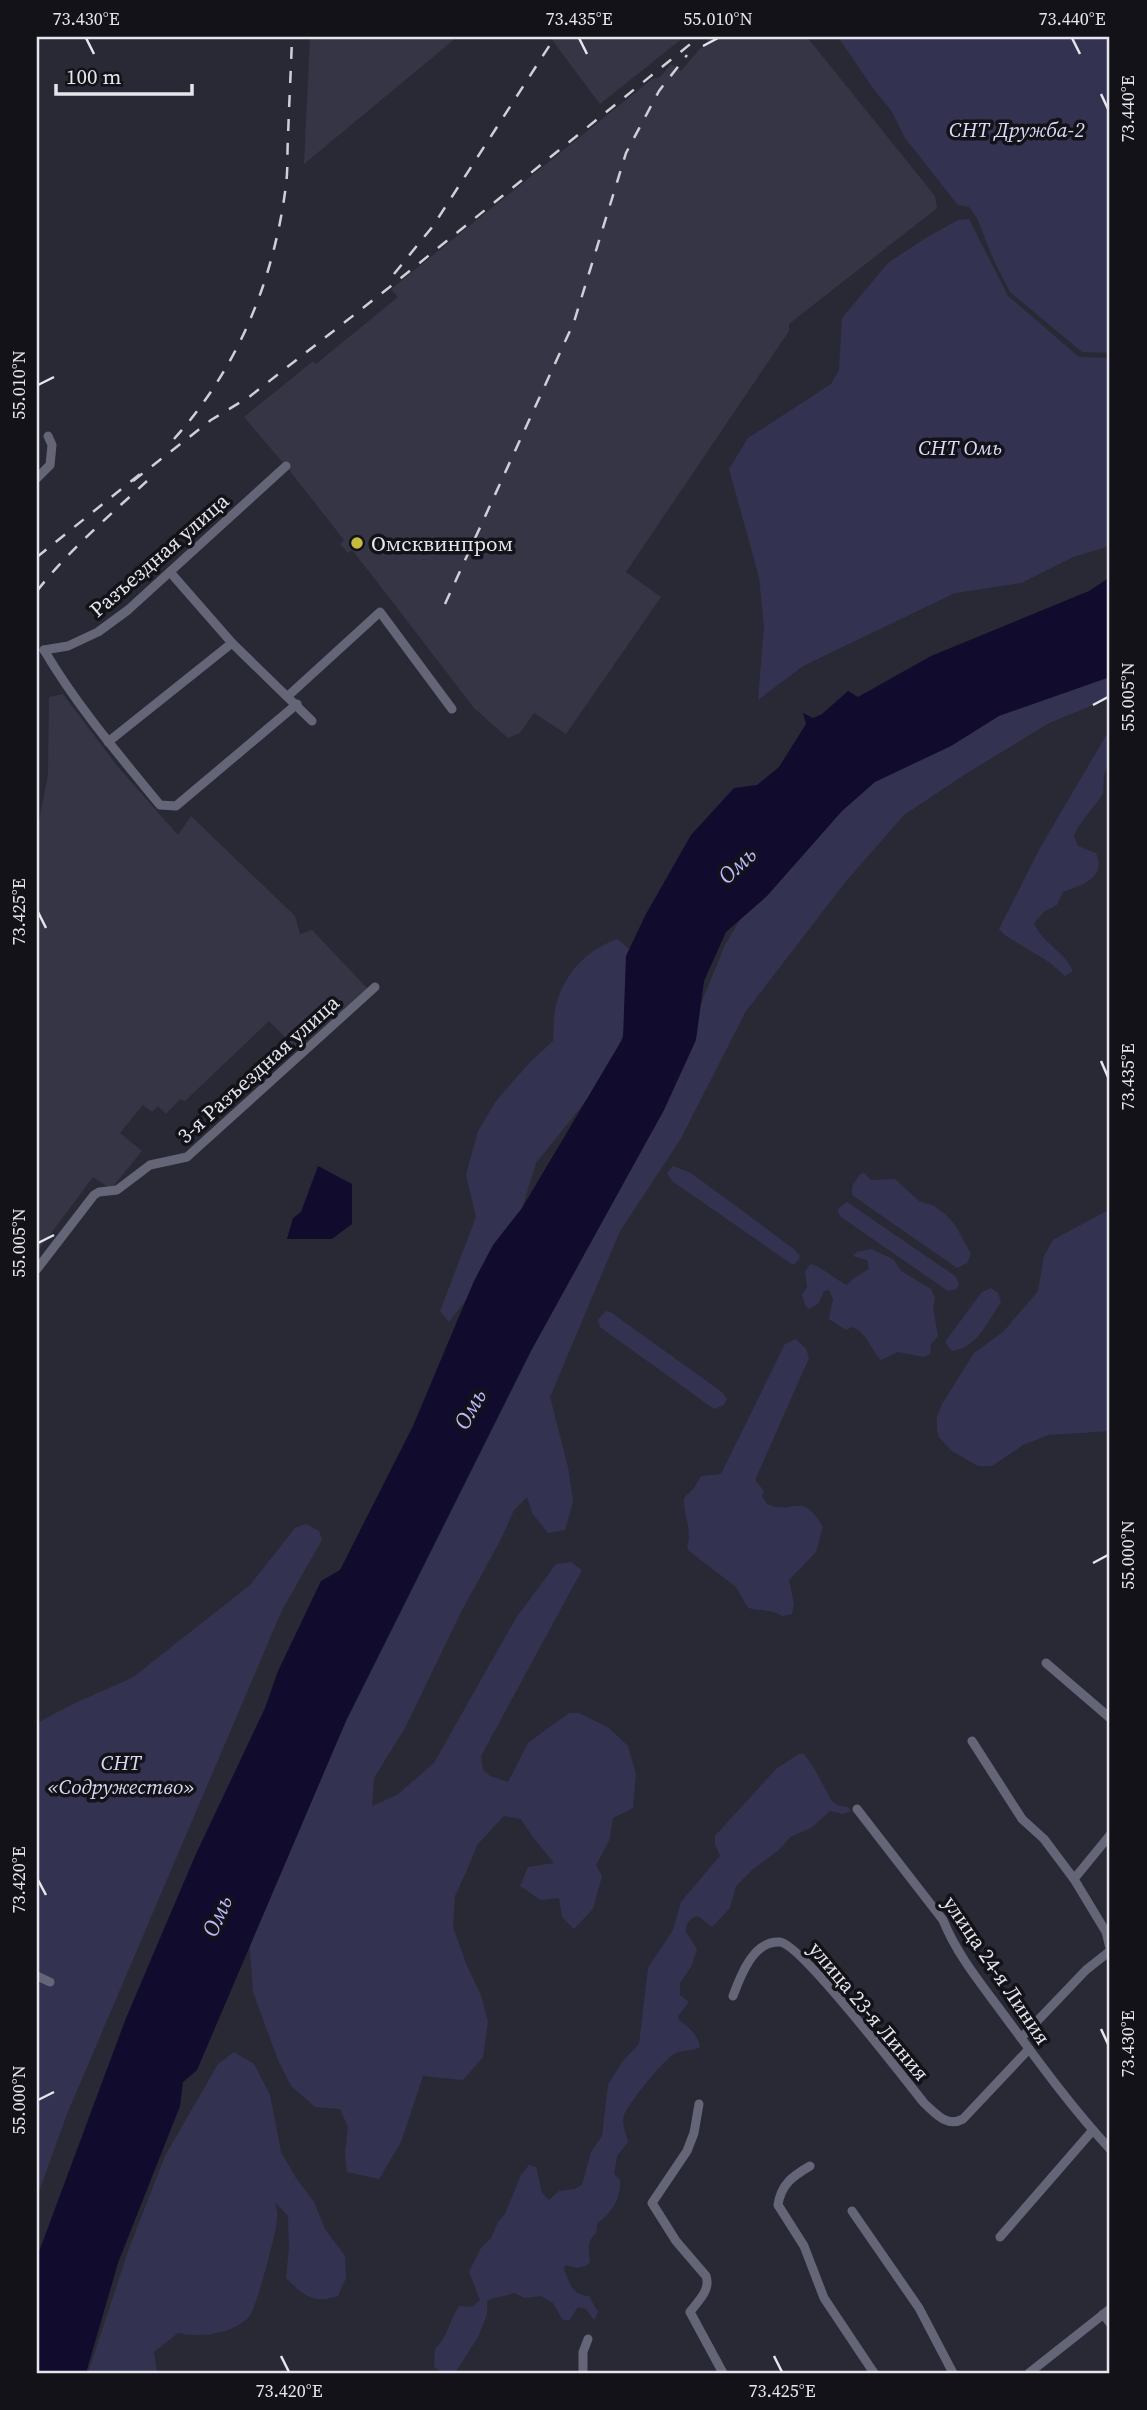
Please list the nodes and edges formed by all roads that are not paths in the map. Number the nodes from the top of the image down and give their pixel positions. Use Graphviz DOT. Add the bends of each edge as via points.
graph roads {
  1 [pos="48,436"];
  2 [pos="286,466"];
  3 [pos="37,478"];
  4 [pos="170,572"];
  5 [pos="232,643"];
  6 [pos="40,649"];
  7 [pos="288,696"];
  8 [pos="297,704"];
  9 [pos="452,709"];
  10 [pos="312,721"];
  11 [pos="108,742"];
  12 [pos="375,988"];
  13 [pos="37,1269"];
  14 [pos="1046,1663"];
  15 [pos="1110,1718"];
  16 [pos="972,1741"];
  17 [pos="857,1809"];
  18 [pos="1110,1835"];
  19 [pos="1074,1879"];
  20 [pos="1108,1930"];
  21 [pos="1110,1950"];
  22 [pos="37,1976"];
  23 [pos="50,1982"];
  24 [pos="733,1996"];
  25 [pos="1021,2038"];
  26 [pos="1028,2049"];
  27 [pos="699,2104"];
  28 [pos="1093,2130"];
  29 [pos="1110,2149"];
  30 [pos="810,2166"];
  31 [pos="852,2211"];
  32 [pos="1000,2237"];
  33 [pos="1107,2311"];
  34 [pos="1110,2323"];
  35 [pos="588,2339"];
  36 [pos="583,2373"];
  37 [pos="723,2373"];
  38 [pos="874,2373"];
  39 [pos="953,2373"];
  40 [pos="1029,2373"];
  1 -- 3 [label="street" via="50,466"];
  2 -- 4 [label="street, Разъездная улица"];
  4 -- 5 [label="street"];
  4 -- 6 [label="street, Разъездная улица" via="98,632 68,646"];
  5 -- 7 [label="street"];
  5 -- 11 [label="street"];
  6 -- 11 [label="street"];
  7 -- 8 [label="street"];
  7 -- 9 [label="street" via="380,612"];
  8 -- 10 [label="street"];
  8 -- 11 [label="street" via="176,806 160,805"];
  12 -- 13 [label="street, 3-я Разъездная улица" via="187,1157 150,1165 117,1190 94,1195"];
  14 -- 15 [label="street"];
  16 -- 19 [label="street" via="1022,1819 1044,1839"];
  17 -- 25 [label="street, улица 24-я Линия" via="943,1920 965,1962"];
  18 -- 19 [label="street"];
  19 -- 20 [label="street"];
  20 -- 21 [label="street"];
  21 -- 25 [label="street"];
  22 -- 23 [label="street"];
  24 -- 26 [label="street, улица 23-я Линия" via="743,1970 758,1950 781,1942 792,1947 924,2103 943,2119 958,2122"];
  25 -- 26 [label="street, улица 24-я Линия"];
  26 -- 28 [label="street, улица 24-я Линия"];
  27 -- 37 [label="street" via="687,2151 652,2203 709,2283 690,2312"];
  28 -- 29 [label="street, улица 24-я Линия"];
  28 -- 32 [label="street"];
  30 -- 38 [label="street" via="789,2179 779,2193 778,2205 804,2246 824,2298"];
  31 -- 39 [label="street" via="919,2308"];
  33 -- 34 [label="street"];
  33 -- 40 [label="street"];
  35 -- 36 [label="street"];
}
